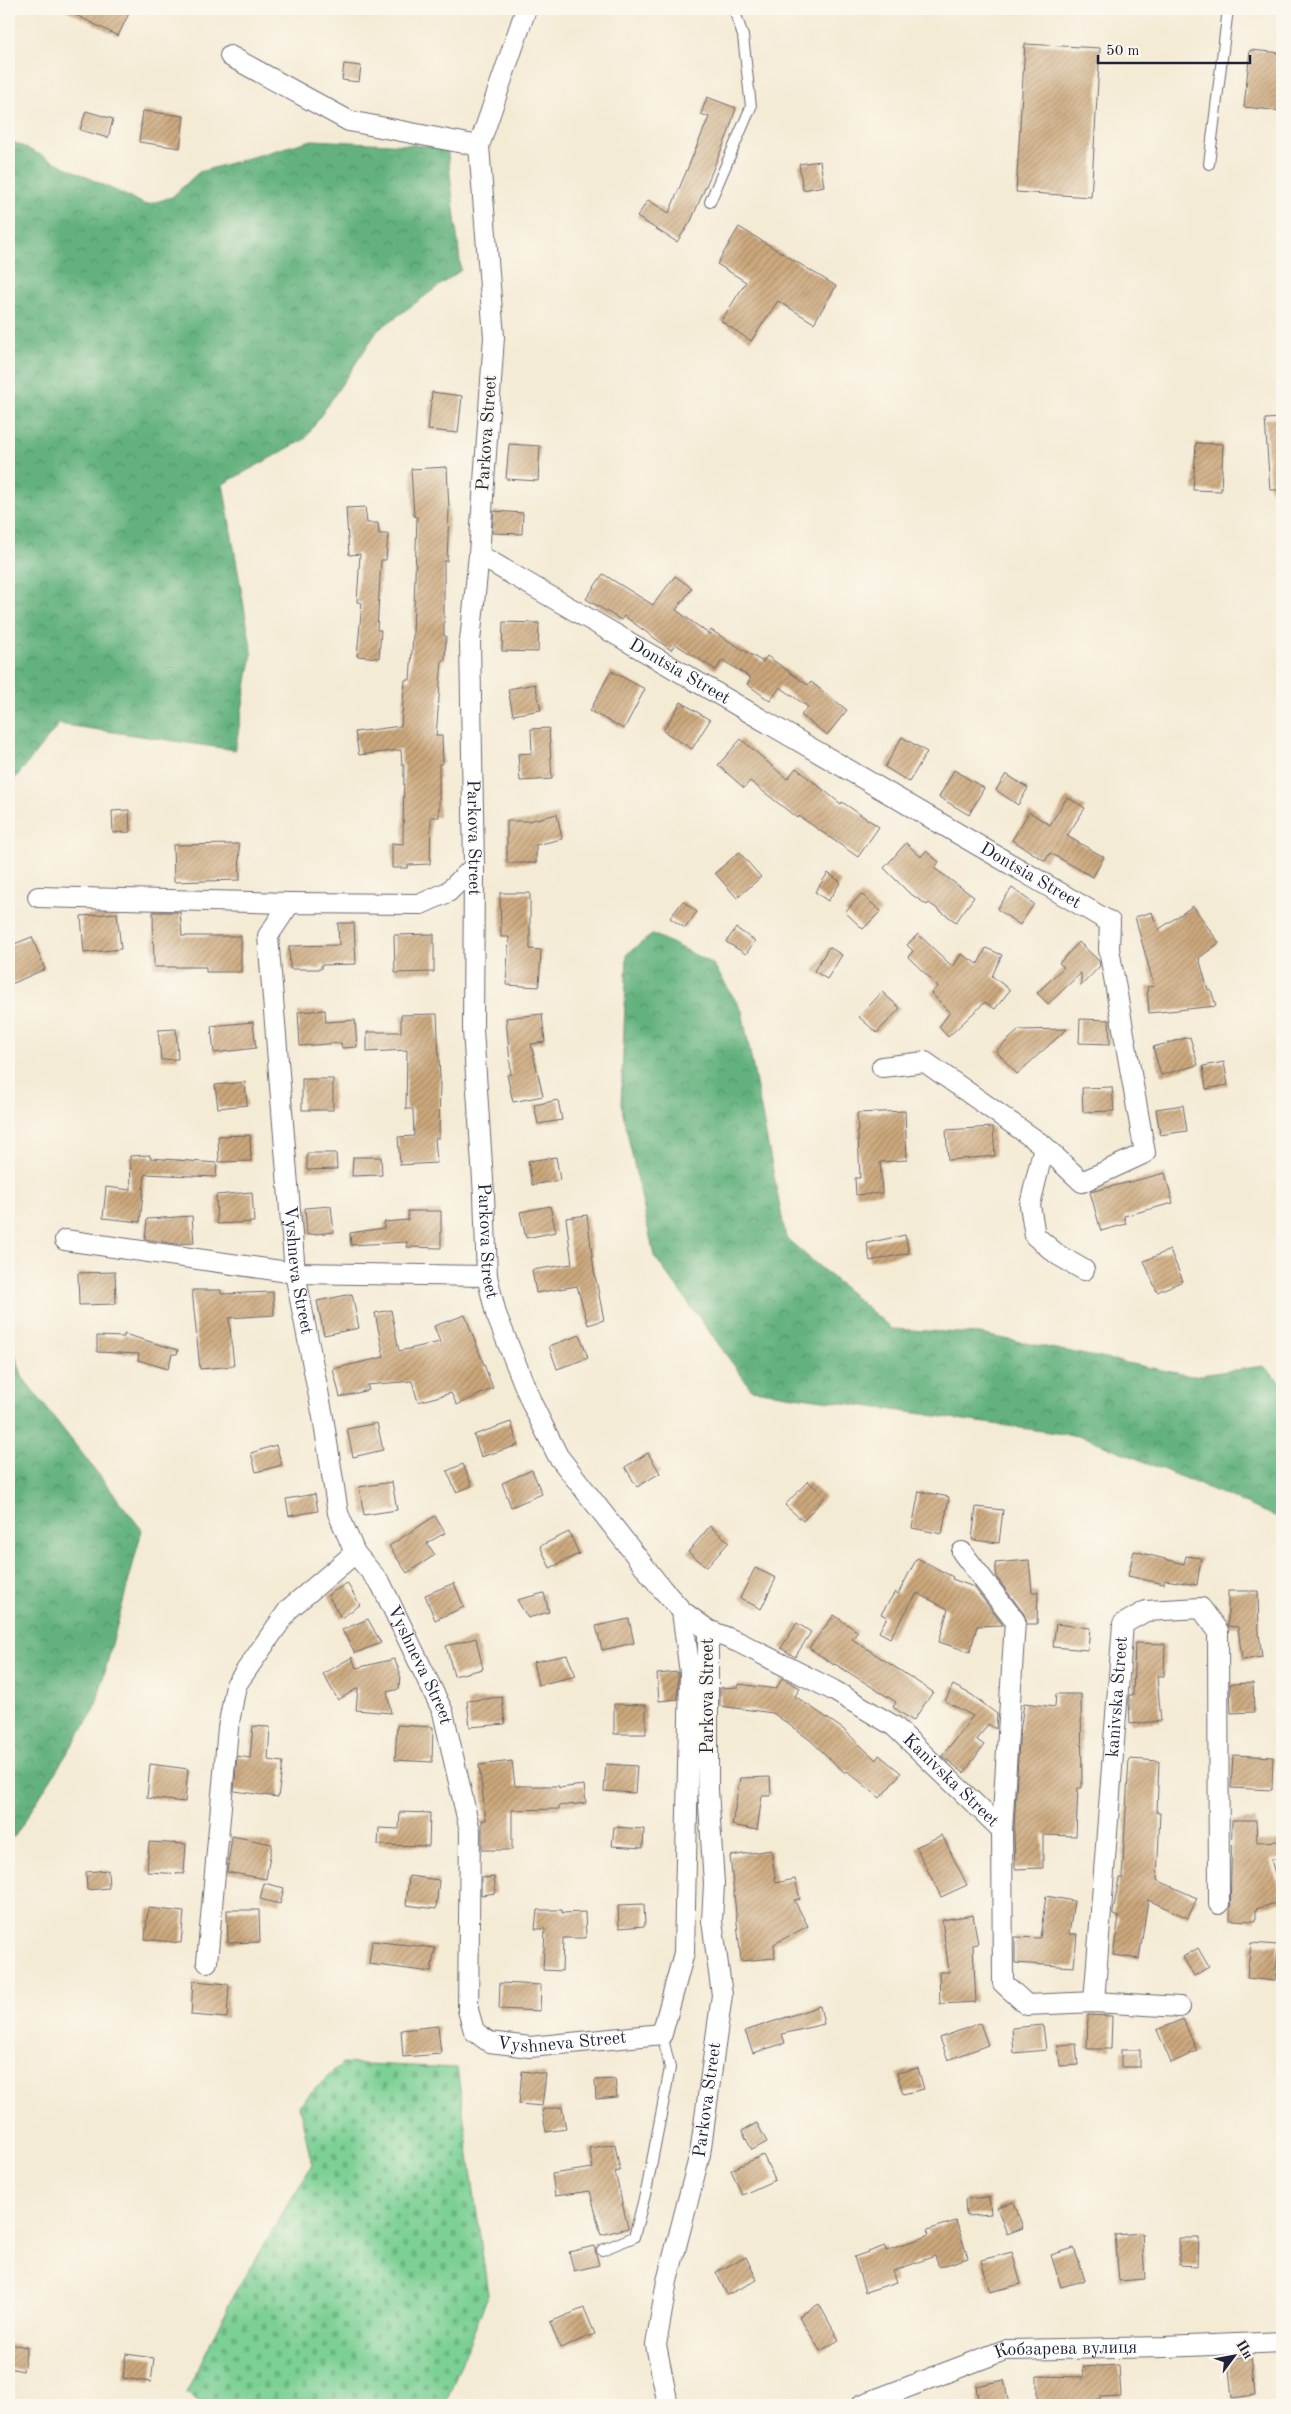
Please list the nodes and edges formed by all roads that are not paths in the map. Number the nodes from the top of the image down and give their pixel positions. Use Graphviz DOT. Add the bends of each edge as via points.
graph roads {
  1 [pos="526,9"];
  2 [pos="734,9"];
  3 [pos="1228,9"];
  4 [pos="230,56"];
  5 [pos="479,146"];
  6 [pos="1209,164"];
  7 [pos="710,202"];
  8 [pos="479,555"];
  9 [pos="474,867"];
  10 [pos="38,897"];
  11 [pos="290,903"];
  12 [pos="882,1066"];
  13 [pos="1044,1146"];
  14 [pos="65,1240"];
  15 [pos="1084,1270"];
  16 [pos="295,1273"];
  17 [pos="487,1276"];
  18 [pos="962,1552"];
  19 [pos="355,1553"];
  20 [pos="682,1611"];
  21 [pos="708,1630"];
  22 [pos="1002,1830"];
  23 [pos="1219,1904"];
  24 [pos="712,1921"];
  25 [pos="684,1953"];
  26 [pos="206,1962"];
  27 [pos="1094,2002"];
  28 [pos="1180,2007"];
  29 [pos="662,2034"];
  30 [pos="602,2250"];
  31 [pos="1282,2342"];
  32 [pos="668,2405"];
  33 [pos="861,2405"];
  1 -- 5 [label="street, Parkova Street"];
  2 -- 7 [label="lane" via="743,36 751,107"];
  3 -- 6 [label="lane"];
  4 -- 5 [label="street" via="349,121"];
  5 -- 8 [label="street, Parkova Street" via="494,337"];
  8 -- 9 [label="street, Parkova Street" via="470,641"];
  8 -- 13 [label="street, Dontsia Street" via="1110,922 1110,950 1144,1153 1082,1182"];
  9 -- 11 [label="street" via="448,892 421,904"];
  9 -- 17 [label="street, Parkova Street" via="473,1030"];
  10 -- 11 [label="street"];
  11 -- 16 [label="street, Vyshneva Street" via="268,936"];
  12 -- 13 [label="street, Dontsia Street" via="925,1062"];
  13 -- 15 [label="street" via="1030,1205 1035,1236"];
  14 -- 16 [label="street"];
  16 -- 17 [label="street"];
  16 -- 19 [label="street, Vyshneva Street" via="324,1417 338,1513"];
  17 -- 20 [label="street, Parkova Street" via="500,1323 532,1404 558,1456"];
  18 -- 22 [label="street" via="1015,1621"];
  19 -- 26 [label="street" via="289,1610 236,1685 228,1728"];
  19 -- 29 [label="street, Vyshneva Street" via="381,1584 443,1712 470,1831 468,2010 474,2031 489,2042 530,2046"];
  20 -- 21 [label="street, Parkova Street"];
  20 -- 25 [label="street" via="690,1673"];
  21 -- 22 [label="street, Kanivska Street" via="833,1690 894,1726"];
  21 -- 24 [label="street, Parkova Street" via="708,1790 714,1884"];
  22 -- 27 [label="street, Kanivska Street" via="1004,1983 1027,2005"];
  23 -- 27 [label="street, kanivska Street" via="1218,1631 1201,1608 1146,1611 1123,1624"];
  24 -- 25 [label="street"];
  24 -- 32 [label="street, Parkova Street" via="722,1995 700,2154 667,2281 656,2345"];
  25 -- 29 [label="street"];
  27 -- 28 [label="street, Kanivska Street"];
  29 -- 30 [label="lane" via="670,2068 634,2236"];
  31 -- 33 [label="street, Кобзарева вулиця" via="1005,2350"];
}
